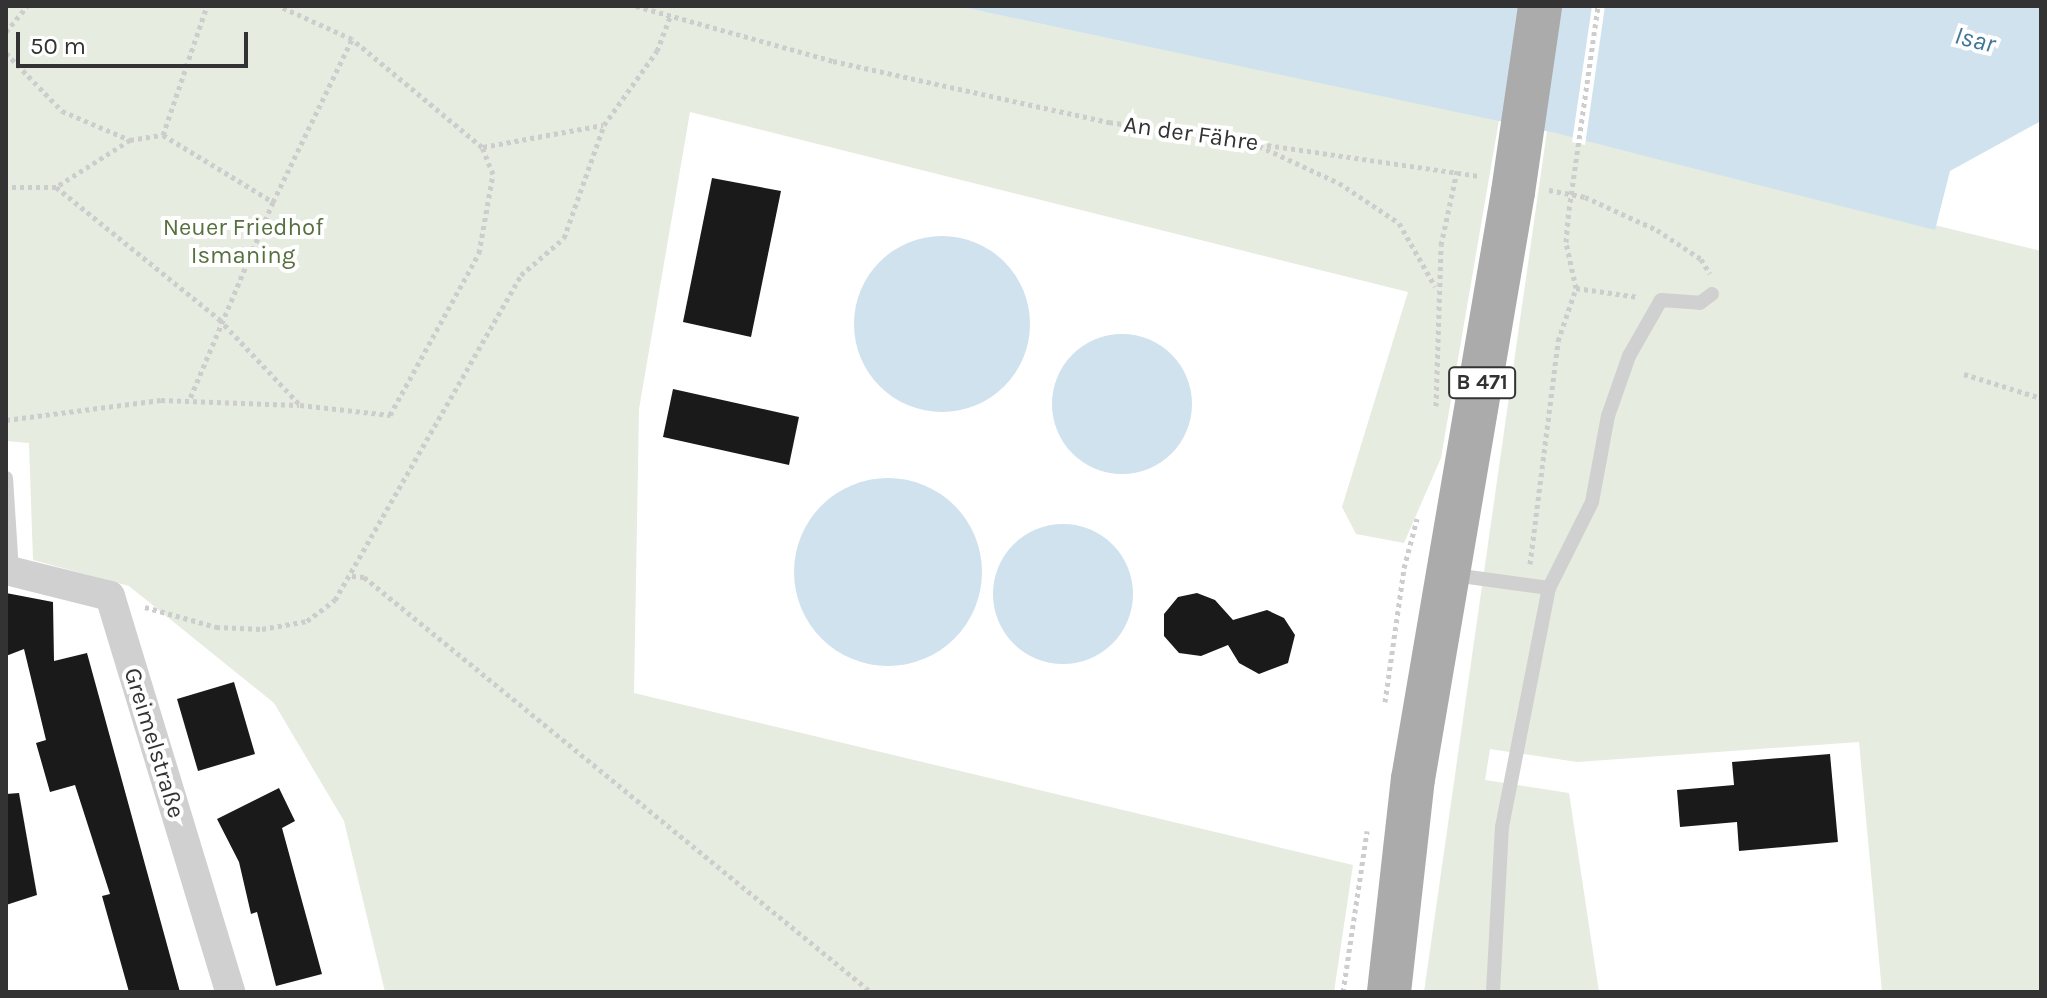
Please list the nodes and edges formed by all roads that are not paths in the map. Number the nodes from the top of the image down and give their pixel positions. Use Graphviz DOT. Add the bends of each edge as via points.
graph roads {
  1 [pos="1540,6"];
  2 [pos="1712,294"];
  3 [pos="6,478"];
  4 [pos="9,570"];
  5 [pos="1450,575"];
  6 [pos="1549,588"];
  7 [pos="230,992"];
  8 [pos="1389,992"];
  9 [pos="1493,992"];
  1 -- 5 [label="main road, B 471, bridge"];
  2 -- 6 [label="lane" via="1700,303 1661,300 1629,356 1608,416 1592,502"];
  3 -- 4 [label="lane"];
  4 -- 7 [label="street, Greimelstraße" via="110,596"];
  5 -- 6 [label="lane"];
  5 -- 8 [label="main road, B 471" via="1402,720 1413,779"];
  6 -- 9 [label="lane" via="1506,793"];
}
